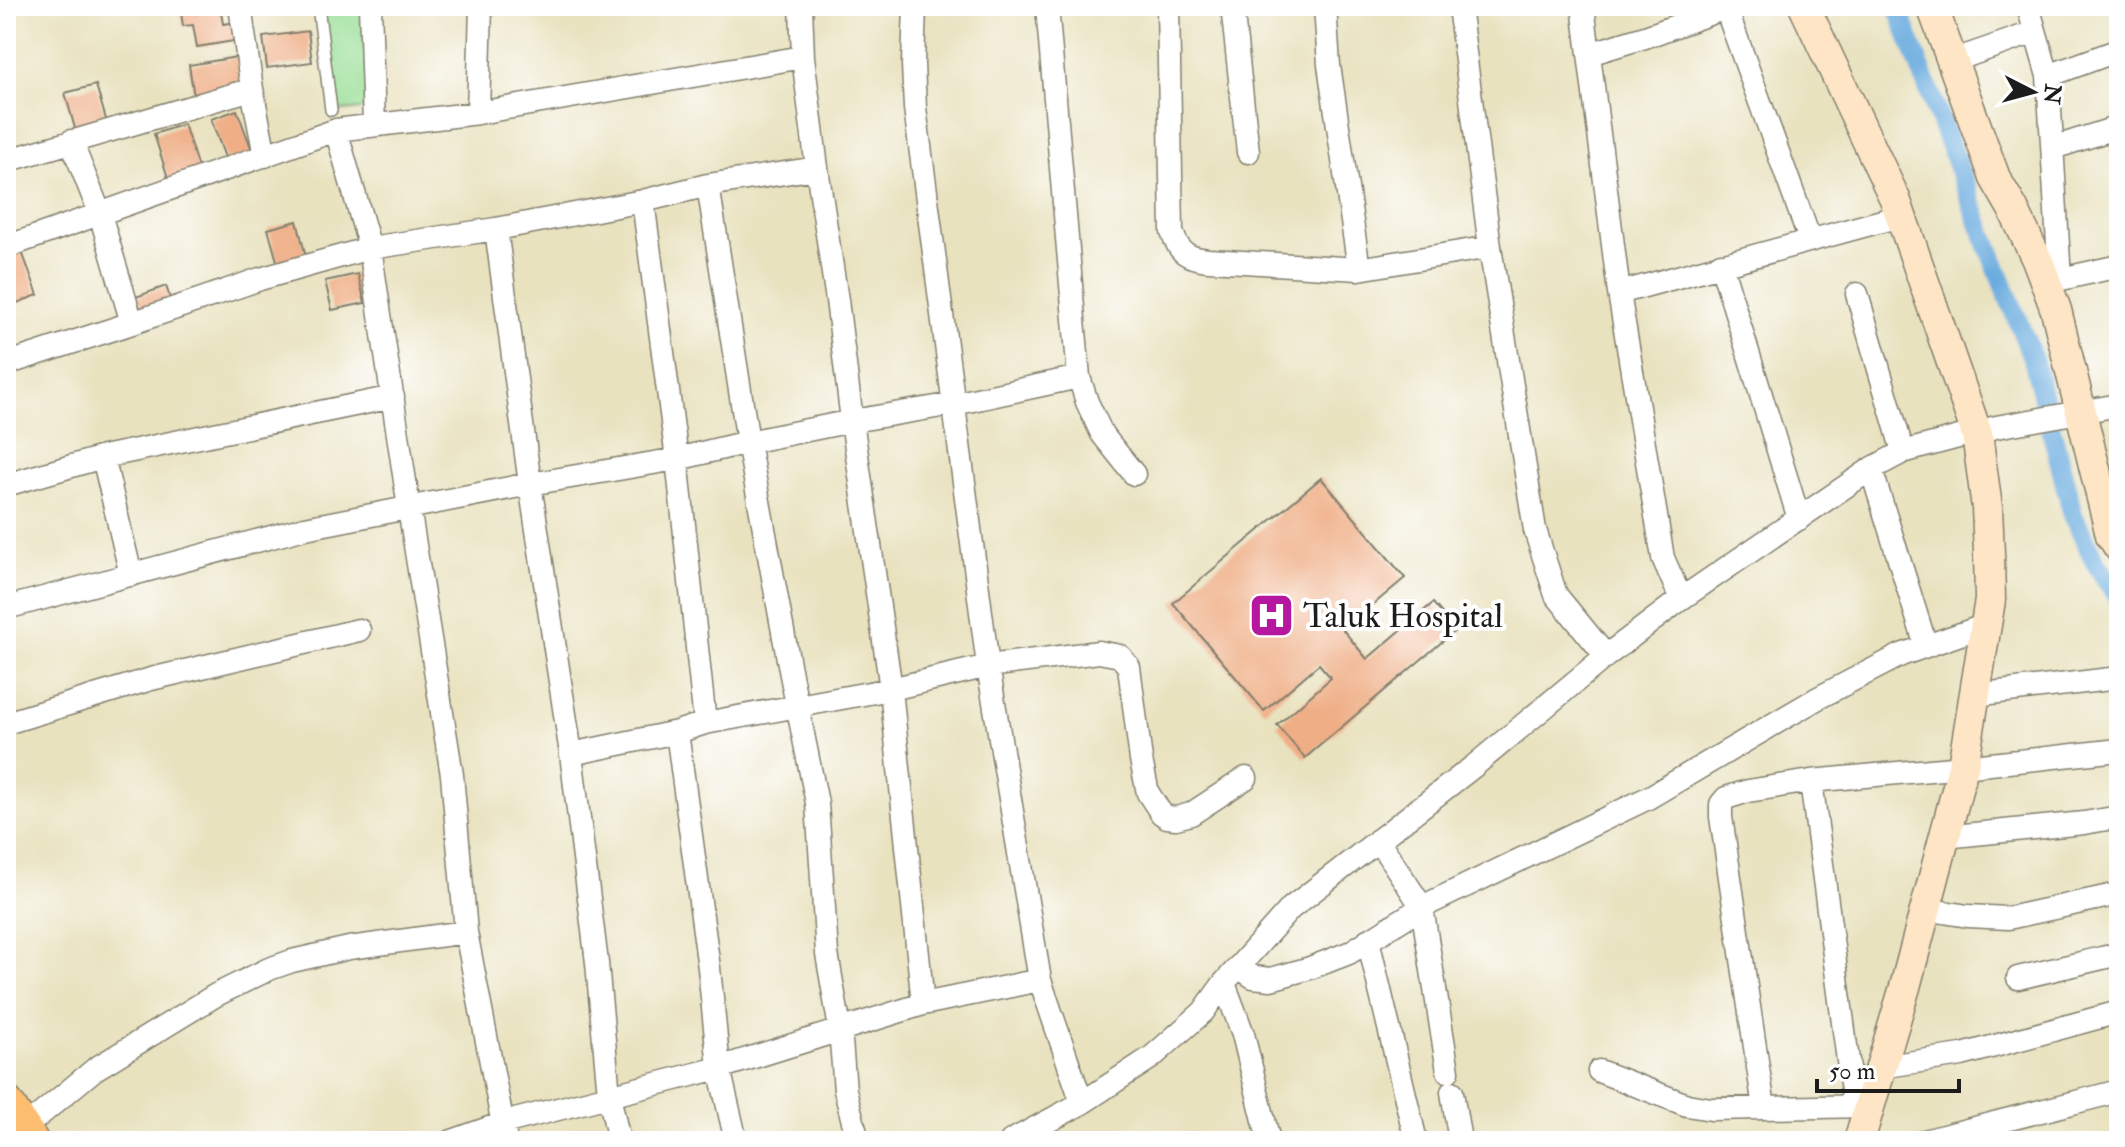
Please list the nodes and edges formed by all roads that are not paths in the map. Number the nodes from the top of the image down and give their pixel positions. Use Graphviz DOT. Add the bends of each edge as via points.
graph roads {
  1 [pos="240,6"];
  2 [pos="318,6"];
  3 [pos="370,6"];
  4 [pos="481,6"];
  5 [pos="801,6"];
  6 [pos="915,6"];
  7 [pos="1047,6"];
  8 [pos="1168,6"];
  9 [pos="1232,6"];
  10 [pos="1325,6"];
  11 [pos="1459,6"];
  12 [pos="1583,6"];
  13 [pos="1804,6"];
  14 [pos="1932,6"];
  15 [pos="2028,6"];
  16 [pos="1727,7"];
  17 [pos="2035,32"];
  18 [pos="2119,50"];
  19 [pos="1589,54"];
  20 [pos="803,57"];
  21 [pos="1952,61"];
  22 [pos="2048,76"];
  23 [pos="252,89"];
  24 [pos="478,113"];
  25 [pos="334,120"];
  26 [pos="374,125"];
  27 [pos="2119,127"];
  28 [pos="71,141"];
  29 [pos="2053,148"];
  30 [pos="1248,152"];
  31 [pos="265,156"];
  32 [pos="6,161"];
  33 [pos="817,168"];
  34 [pos="708,185"];
  35 [pos="643,201"];
  36 [pos="100,214"];
  37 [pos="1900,216"];
  38 [pos="496,229"];
  39 [pos="1810,240"];
  40 [pos="6,247"];
  41 [pos="1490,247"];
  42 [pos="370,248"];
  43 [pos="1721,264"];
  44 [pos="2119,266"];
  45 [pos="1359,269"];
  46 [pos="2053,280"];
  47 [pos="1619,293"];
  48 [pos="1857,294"];
  49 [pos="132,323"];
  50 [pos="6,364"];
  51 [pos="1079,377"];
  52 [pos="393,397"];
  53 [pos="954,404"];
  54 [pos="2119,405"];
  55 [pos="2072,413"];
  56 [pos="852,421"];
  57 [pos="1986,430"];
  58 [pos="748,442"];
  59 [pos="1903,452"];
  60 [pos="103,457"];
  61 [pos="677,459"];
  62 [pos="1871,469"];
  63 [pos="1134,474"];
  64 [pos="530,484"];
  65 [pos="6,485"];
  66 [pos="409,508"];
  67 [pos="1799,519"];
  68 [pos="2119,547"];
  69 [pos="131,575"];
  70 [pos="1681,599"];
  71 [pos="6,608"];
  72 [pos="1986,625"];
  73 [pos="359,630"];
  74 [pos="1926,646"];
  75 [pos="1606,656"];
  76 [pos="988,666"];
  77 [pos="2119,678"];
  78 [pos="891,689"];
  79 [pos="1974,695"];
  80 [pos="797,706"];
  81 [pos="6,723"];
  82 [pos="705,723"];
  83 [pos="677,732"];
  84 [pos="2119,750"];
  85 [pos="571,754"];
  86 [pos="1963,767"];
  87 [pos="1246,778"];
  88 [pos="1811,781"];
  89 [pos="2119,817"];
  90 [pos="1944,837"];
  91 [pos="1378,840"];
  92 [pos="2119,894"];
  93 [pos="1422,907"];
  94 [pos="1925,909"];
  95 [pos="466,932"];
  96 [pos="1368,940"];
  97 [pos="2119,954"];
  98 [pos="1231,975"];
  99 [pos="2018,978"];
  100 [pos="1040,980"];
  101 [pos="923,1004"];
  102 [pos="2119,1012"];
  103 [pos="840,1029"];
  104 [pos="1880,1067"];
  105 [pos="719,1068"];
  106 [pos="1599,1071"];
  107 [pos="2119,1091"];
  108 [pos="609,1095"];
  109 [pos="1082,1103"];
  110 [pos="1862,1106"];
  111 [pos="1764,1108"];
  112 [pos="20,1124"];
  113 [pos="505,1132"];
  114 [pos="452,1141"];
  115 [pos="619,1141"];
  116 [pos="736,1141"];
  117 [pos="858,1141"];
  118 [pos="1011,1141"];
  119 [pos="1269,1141"];
  120 [pos="1416,1141"];
  121 [pos="1460,1141"];
  122 [pos="1859,1141"];
  123 [pos="1924,1141"];
  1 -- 23 [label="street"];
  2 -- 25 [label="lane"];
  3 -- 26 [label="street"];
  4 -- 24 [label="street"];
  5 -- 20 [label="street"];
  6 -- 53 [label="street" via="915,108"];
  7 -- 51 [label="street"];
  8 -- 45 [label="street" via="1176,243 1194,258"];
  9 -- 30 [label="street"];
  10 -- 45 [label="street"];
  11 -- 41 [label="street"];
  12 -- 19 [label="street"];
  13 -- 37 [label="street"];
  14 -- 21 [label="street"];
  15 -- 17 [label="street"];
  16 -- 19 [label="street"];
  16 -- 39 [label="street"];
  17 -- 21 [label="street"];
  17 -- 22 [label="street"];
  18 -- 22 [label="street"];
  19 -- 47 [label="street"];
  20 -- 24 [label="street"];
  20 -- 33 [label="street"];
  21 -- 46 [label="street" via="1995,178"];
  22 -- 29 [label="street"];
  23 -- 28 [label="street"];
  23 -- 31 [label="street"];
  24 -- 26 [label="street"];
  25 -- 26 [label="street"];
  25 -- 31 [label="street"];
  25 -- 42 [label="street"];
  27 -- 29 [label="street"];
  28 -- 32 [label="street"];
  28 -- 36 [label="street"];
  29 -- 46 [label="street"];
  31 -- 36 [label="street"];
  33 -- 34 [label="street"];
  33 -- 56 [label="street"];
  34 -- 35 [label="street"];
  34 -- 58 [label="street"];
  35 -- 38 [label="street"];
  35 -- 61 [label="street"];
  36 -- 40 [label="street"];
  36 -- 49 [label="street"];
  37 -- 39 [label="street"];
  37 -- 57 [label="street"];
  38 -- 42 [label="street"];
  38 -- 64 [label="street"];
  39 -- 43 [label="street"];
  41 -- 45 [label="street"];
  41 -- 75 [label="street" via="1535,530 1556,595"];
  42 -- 49 [label="street"];
  42 -- 52 [label="street"];
  43 -- 47 [label="street"];
  43 -- 67 [label="street"];
  44 -- 46 [label="street"];
  46 -- 55 [label="street"];
  47 -- 70 [label="street" via="1663,558"];
  48 -- 59 [label="street"];
  49 -- 50 [label="street"];
  51 -- 53 [label="street"];
  51 -- 63 [label="street" via="1102,434"];
  52 -- 60 [label="street"];
  52 -- 66 [label="street"];
  53 -- 56 [label="street"];
  53 -- 76 [label="street"];
  54 -- 55 [label="street"];
  55 -- 57 [label="street"];
  55 -- 68 [label="street"];
  56 -- 58 [label="street"];
  56 -- 78 [label="street"];
  57 -- 59 [label="street"];
  57 -- 72 [label="street"];
  58 -- 61 [label="street"];
  58 -- 80 [label="street"];
  59 -- 62 [label="street"];
  60 -- 65 [label="street"];
  60 -- 69 [label="street"];
  61 -- 64 [label="street"];
  61 -- 82 [label="street"];
  62 -- 67 [label="street"];
  62 -- 74 [label="street"];
  64 -- 66 [label="street"];
  64 -- 85 [label="street"];
  66 -- 69 [label="street" via="305,528"];
  66 -- 95 [label="street" via="452,775"];
  67 -- 70 [label="street"];
  69 -- 71 [label="street"];
  70 -- 75 [label="street"];
  72 -- 74 [label="street"];
  72 -- 79 [label="street"];
  73 -- 81 [label="street" via="151,679"];
  74 -- 93 [label="street" via="1818,698 1648,798"];
  75 -- 91 [label="street"];
  76 -- 78 [label="street"];
  76 -- 87 [label="street" via="1099,652 1120,656 1129,667 1148,793 1167,817 1191,814"];
  76 -- 100 [label="street"];
  77 -- 79 [label="street"];
  78 -- 80 [label="street"];
  78 -- 101 [label="street"];
  79 -- 86 [label="street"];
  80 -- 82 [label="street"];
  80 -- 103 [label="street" via="817,803 827,954"];
  82 -- 83 [label="street"];
  83 -- 85 [label="street"];
  83 -- 105 [label="street"];
  84 -- 86 [label="street"];
  85 -- 108 [label="street"];
  86 -- 88 [label="street"];
  86 -- 90 [label="street"];
  88 -- 110 [label="street"];
  88 -- 111 [label="street" via="1748,791 1721,804"];
  89 -- 90 [label="street"];
  90 -- 94 [label="street"];
  91 -- 93 [label="street"];
  91 -- 98 [label="street" via="1291,908"];
  92 -- 94 [label="street" via="2008,918"];
  93 -- 96 [label="street"];
  93 -- 121 [label="street"];
  94 -- 104 [label="street"];
  95 -- 112 [label="street" via="349,948 269,969 95,1069"];
  95 -- 113 [label="street"];
  96 -- 98 [label="street" via="1349,953 1271,979"];
  96 -- 120 [label="street"];
  97 -- 99 [label="street"];
  98 -- 109 [label="street" via="1203,1012 1152,1057"];
  98 -- 119 [label="street"];
  100 -- 101 [label="street"];
  100 -- 109 [label="street"];
  101 -- 103 [label="street"];
  102 -- 104 [label="street" via="1962,1055"];
  103 -- 105 [label="street"];
  103 -- 117 [label="street" via="845,1090"];
  104 -- 110 [label="street"];
  105 -- 108 [label="street"];
  105 -- 116 [label="street"];
  106 -- 111 [label="street" via="1687,1105"];
  107 -- 123 [label="street"];
  108 -- 113 [label="street"];
  108 -- 115 [label="street"];
  109 -- 118 [label="street"];
  110 -- 111 [label="street"];
  110 -- 122 [label="street"];
  113 -- 114 [label="street"];
}
